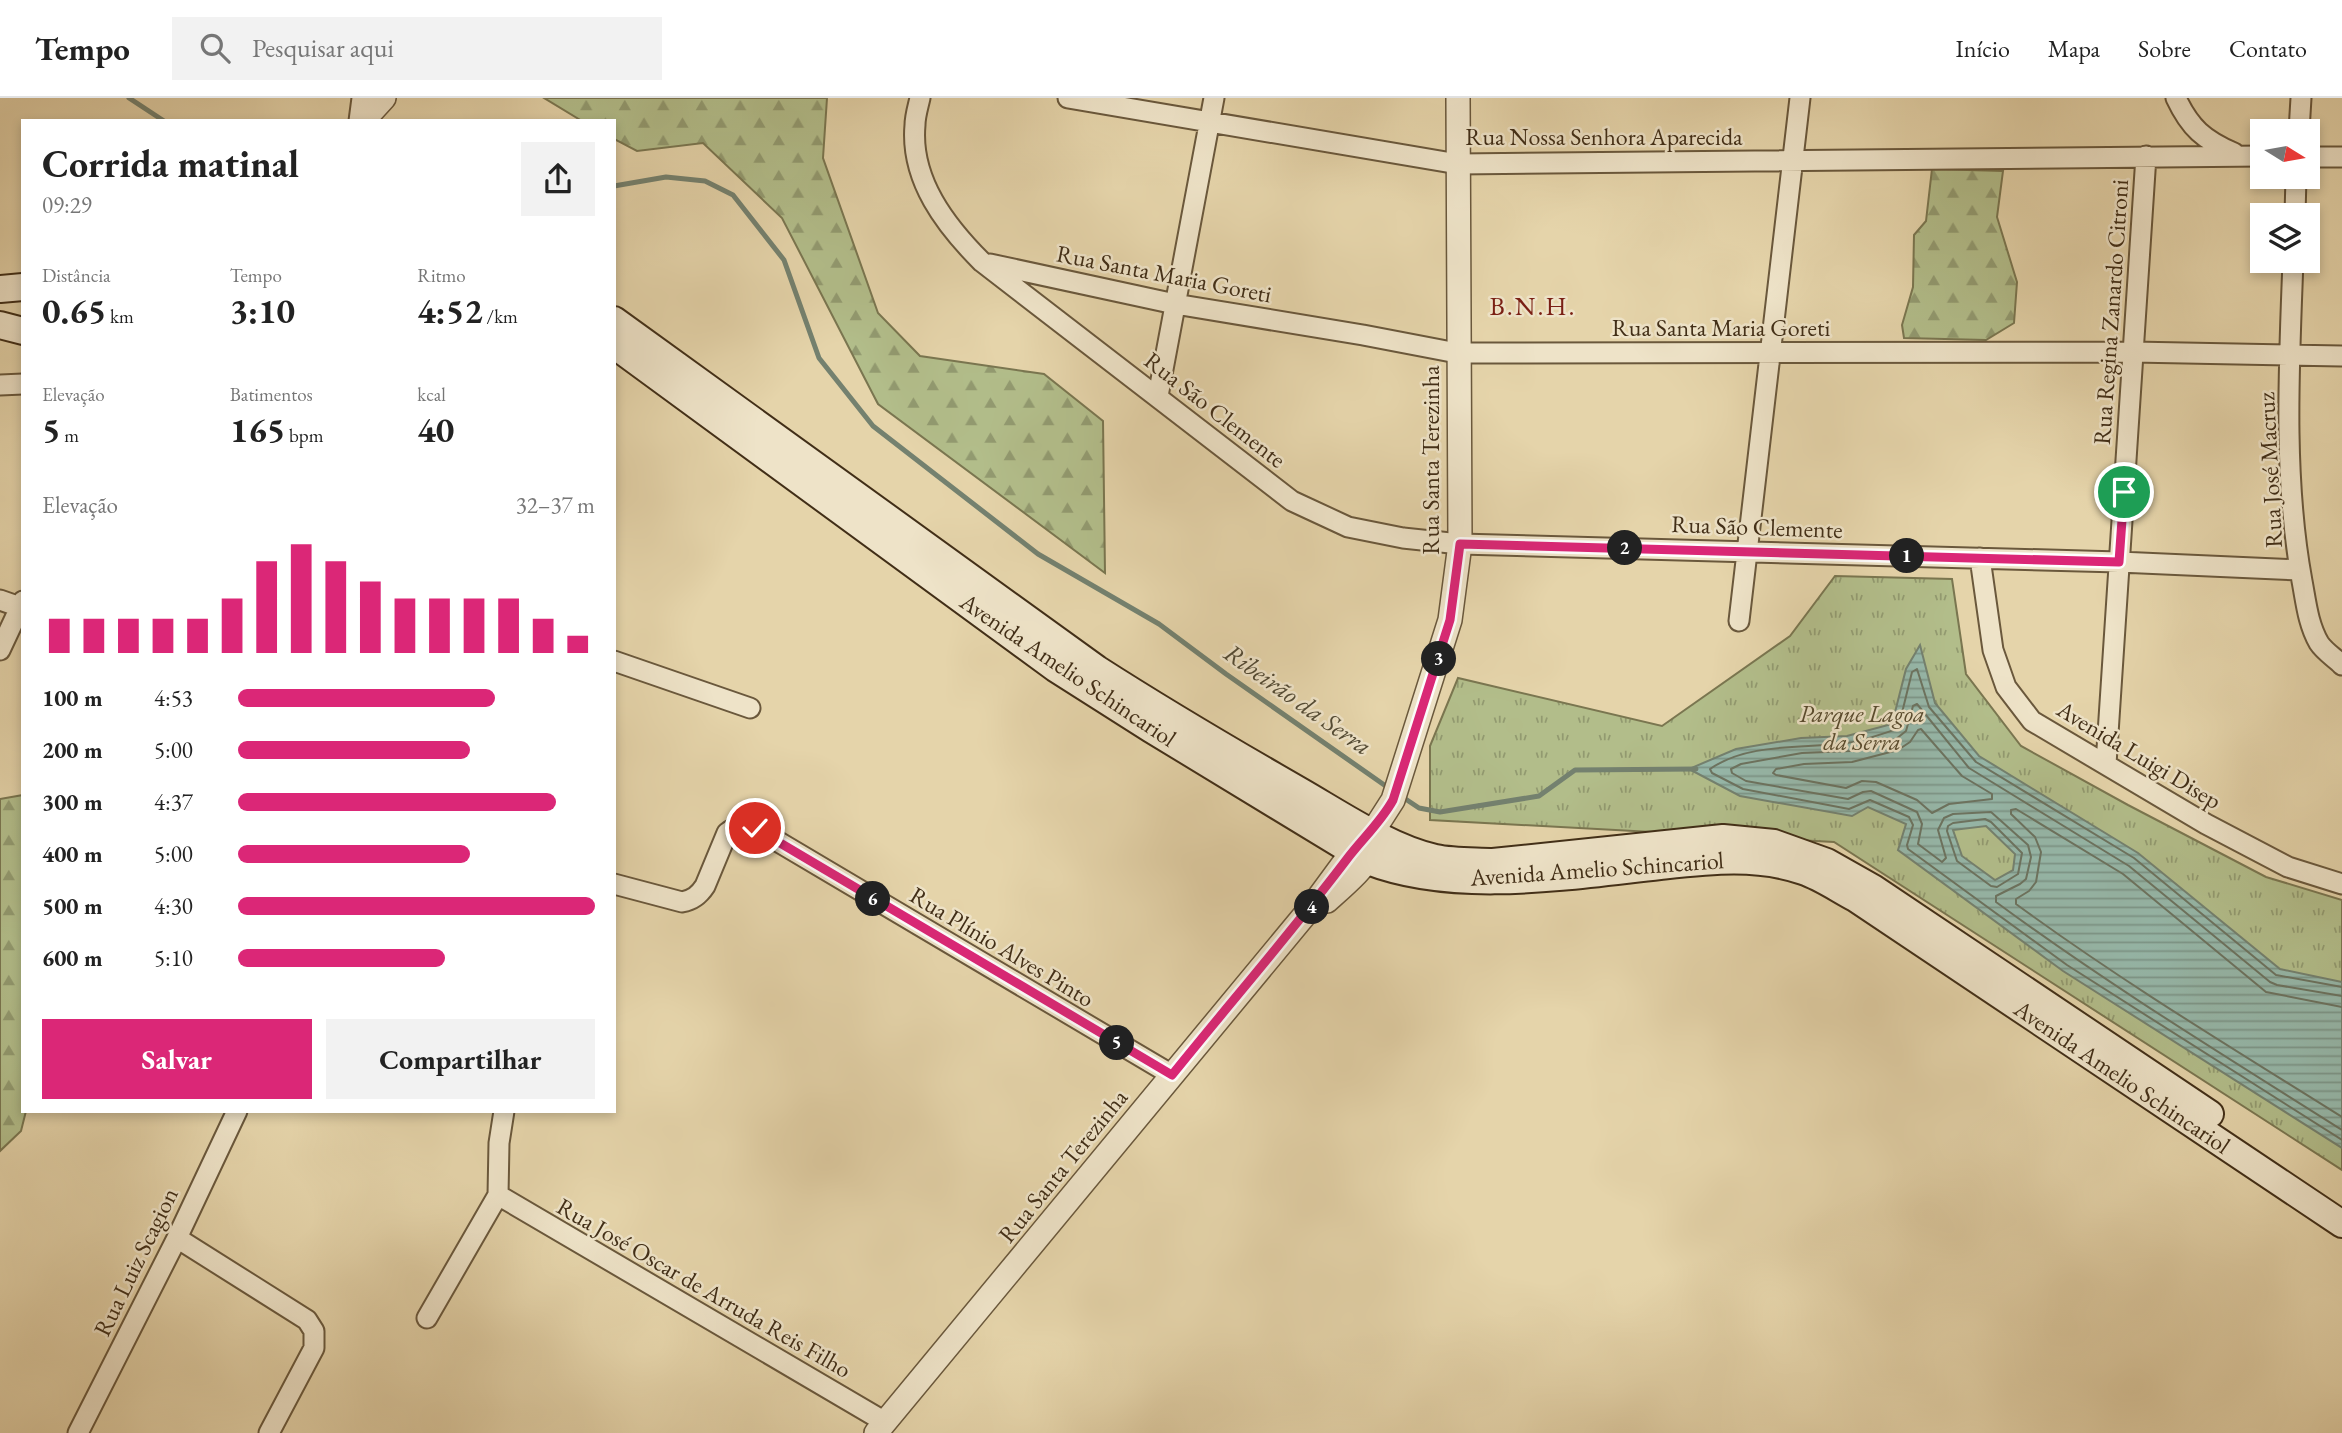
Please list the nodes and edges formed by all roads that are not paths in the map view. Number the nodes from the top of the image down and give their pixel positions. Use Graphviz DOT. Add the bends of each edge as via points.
graph roads {
  1 [pos="362,98"];
  2 [pos="384,98"];
  3 [pos="920,98"];
  4 [pos="1069,98"];
  5 [pos="1214,98"];
  6 [pos="1458,98"];
  7 [pos="1800,98"];
  8 [pos="2176,98"];
  9 [pos="2301,98"];
  10 [pos="361,119"];
  11 [pos="363,119"];
  12 [pos="2300,119"];
  13 [pos="1210,120"];
  14 [pos="2240,155"];
  15 [pos="2250,155"];
  16 [pos="2146,156"];
  17 [pos="2320,157"];
  18 [pos="2342,157"];
  19 [pos="1794,160"];
  20 [pos="1458,164"];
  21 [pos="982,262"];
  22 [pos="2293,273"];
  23 [pos="21,288"];
  24 [pos="0,289"];
  25 [pos="1175,304"];
  26 [pos="616,321"];
  27 [pos="0,325"];
  28 [pos="21,330"];
  29 [pos="616,346"];
  30 [pos="2133,352"];
  31 [pos="1457,353"];
  32 [pos="1770,353"];
  33 [pos="2290,355"];
  34 [pos="2342,356"];
  35 [pos="1158,396"];
  36 [pos="1460,544"];
  37 [pos="1746,551"];
  38 [pos="1980,558"];
  39 [pos="2119,562"];
  40 [pos="2300,570"];
  41 [pos="0,600"];
  42 [pos="21,604"];
  43 [pos="1739,621"];
  44 [pos="0,650"];
  45 [pos="616,662"];
  46 [pos="2342,665"];
  47 [pos="750,708"];
  48 [pos="2106,764"];
  49 [pos="1387,812"];
  50 [pos="1360,856"];
  51 [pos="2342,884"];
  52 [pos="616,885"];
  53 [pos="1172,1075"];
  54 [pos="236,1113"];
  55 [pos="503,1113"];
  56 [pos="498,1195"];
  57 [pos="2342,1202"];
  58 [pos="2342,1224"];
  59 [pos="177,1238"];
  60 [pos="427,1318"];
  61 [pos="880,1428"];
  62 [pos="78,1433"];
  63 [pos="269,1433"];
  1 -- 10 [label="street"];
  2 -- 11 [label="street"];
  3 -- 21 [label="street, Rua São Clemente" via="915,125 918,163 935,207"];
  4 -- 13 [label="street, Rua Nossa Senhora Aparecida"];
  5 -- 13 [label="street"];
  6 -- 20 [label="street, Rua Santa Terezinha"];
  7 -- 19 [label="street"];
  8 -- 14 [label="street" via="2185,119 2211,143"];
  9 -- 12 [label="street"];
  13 -- 20 [label="street, Rua Nossa Senhora Aparecida"];
  13 -- 25 [label="street"];
  14 -- 15 [label="street, Rua Nossa Senhora Aparecida"];
  14 -- 16 [label="street, Rua Nossa Senhora Aparecida"];
  16 -- 19 [label="street, Rua Nossa Senhora Aparecida"];
  16 -- 30 [label="street, Rua Regina Zanardo Citroni"];
  17 -- 18 [label="street"];
  19 -- 20 [label="street, Rua Nossa Senhora Aparecida"];
  19 -- 32 [label="street"];
  20 -- 31 [label="street, Rua Santa Terezinha"];
  21 -- 25 [label="street, Rua Santa Maria Goreti"];
  21 -- 35 [label="street, Rua São Clemente"];
  22 -- 33 [label="street, Rua José Macruz"];
  23 -- 24 [label="main road"];
  25 -- 31 [label="street, Rua Santa Maria Goreti"];
  25 -- 35 [label="street"];
  26 -- 49 [label="main road, Avenida Amelio Schincariol" via="1097,669 1167,714"];
  27 -- 28 [label="main road"];
  29 -- 50 [label="main road, Avenida Amelio Schincariol" via="1055,668"];
  30 -- 32 [label="street, Rua Santa Maria Goreti"];
  30 -- 33 [label="street, Rua Santa Maria Goreti"];
  30 -- 39 [label="street, Rua Regina Zanardo Citroni"];
  31 -- 32 [label="street, Rua Santa Maria Goreti"];
  31 -- 36 [label="street, Rua Santa Terezinha"];
  32 -- 37 [label="street"];
  33 -- 34 [label="street, Rua Santa Maria Goreti"];
  33 -- 40 [label="street, Rua José Macruz" via="2291,471"];
  35 -- 36 [label="street, Rua São Clemente" via="1292,501 1348,527"];
  36 -- 37 [label="street, Rua São Clemente"];
  36 -- 49 [label="street, Rua Santa Terezinha" via="1450,620"];
  37 -- 38 [label="street, Rua São Clemente"];
  37 -- 43 [label="street"];
  38 -- 39 [label="street, Rua São Clemente"];
  38 -- 48 [label="street, Avenida Luigi Disep" via="1993,650 2006,687 2032,721"];
  39 -- 40 [label="street, Rua São Clemente"];
  39 -- 48 [label="street, Rua Regina Zanardo Citroni"];
  40 -- 46 [label="street, Rua José Macruz" via="2308,617 2319,645"];
  41 -- 42 [label="street"];
  42 -- 44 [label="street"];
  45 -- 47 [label="street"];
  48 -- 51 [label="street, Avenida Luigi Disep" via="2288,867"];
  49 -- 50 [label="street, Rua Santa Terezinha"];
  49 -- 57 [label="main road, Avenida Amelio Schincariol" via="1416,852 1436,858 1493,862 1723,838 1774,843 1827,862 1873,888"];
  50 -- 53 [label="street, Rua Santa Terezinha"];
  50 -- 58 [label="main road, Avenida Amelio Schincariol" via="1392,871 1501,880 1748,860 1803,871 1855,898"];
  52 -- 53 [label="street, Rua Plínio Alves Pinto" via="690,901 705,886 727,833 743,825 755,828"];
  53 -- 61 [label="street, Rua Santa Terezinha"];
  54 -- 59 [label="street, Rua Luiz Scagion"];
  55 -- 56 [label="street"];
  56 -- 60 [label="street"];
  56 -- 61 [label="street, Rua José Oscar de Arruda Reis Filho"];
  59 -- 62 [label="street, Rua Luiz Scagion"];
  59 -- 63 [label="street" via="307,1320 314,1331 314,1349"];
}
